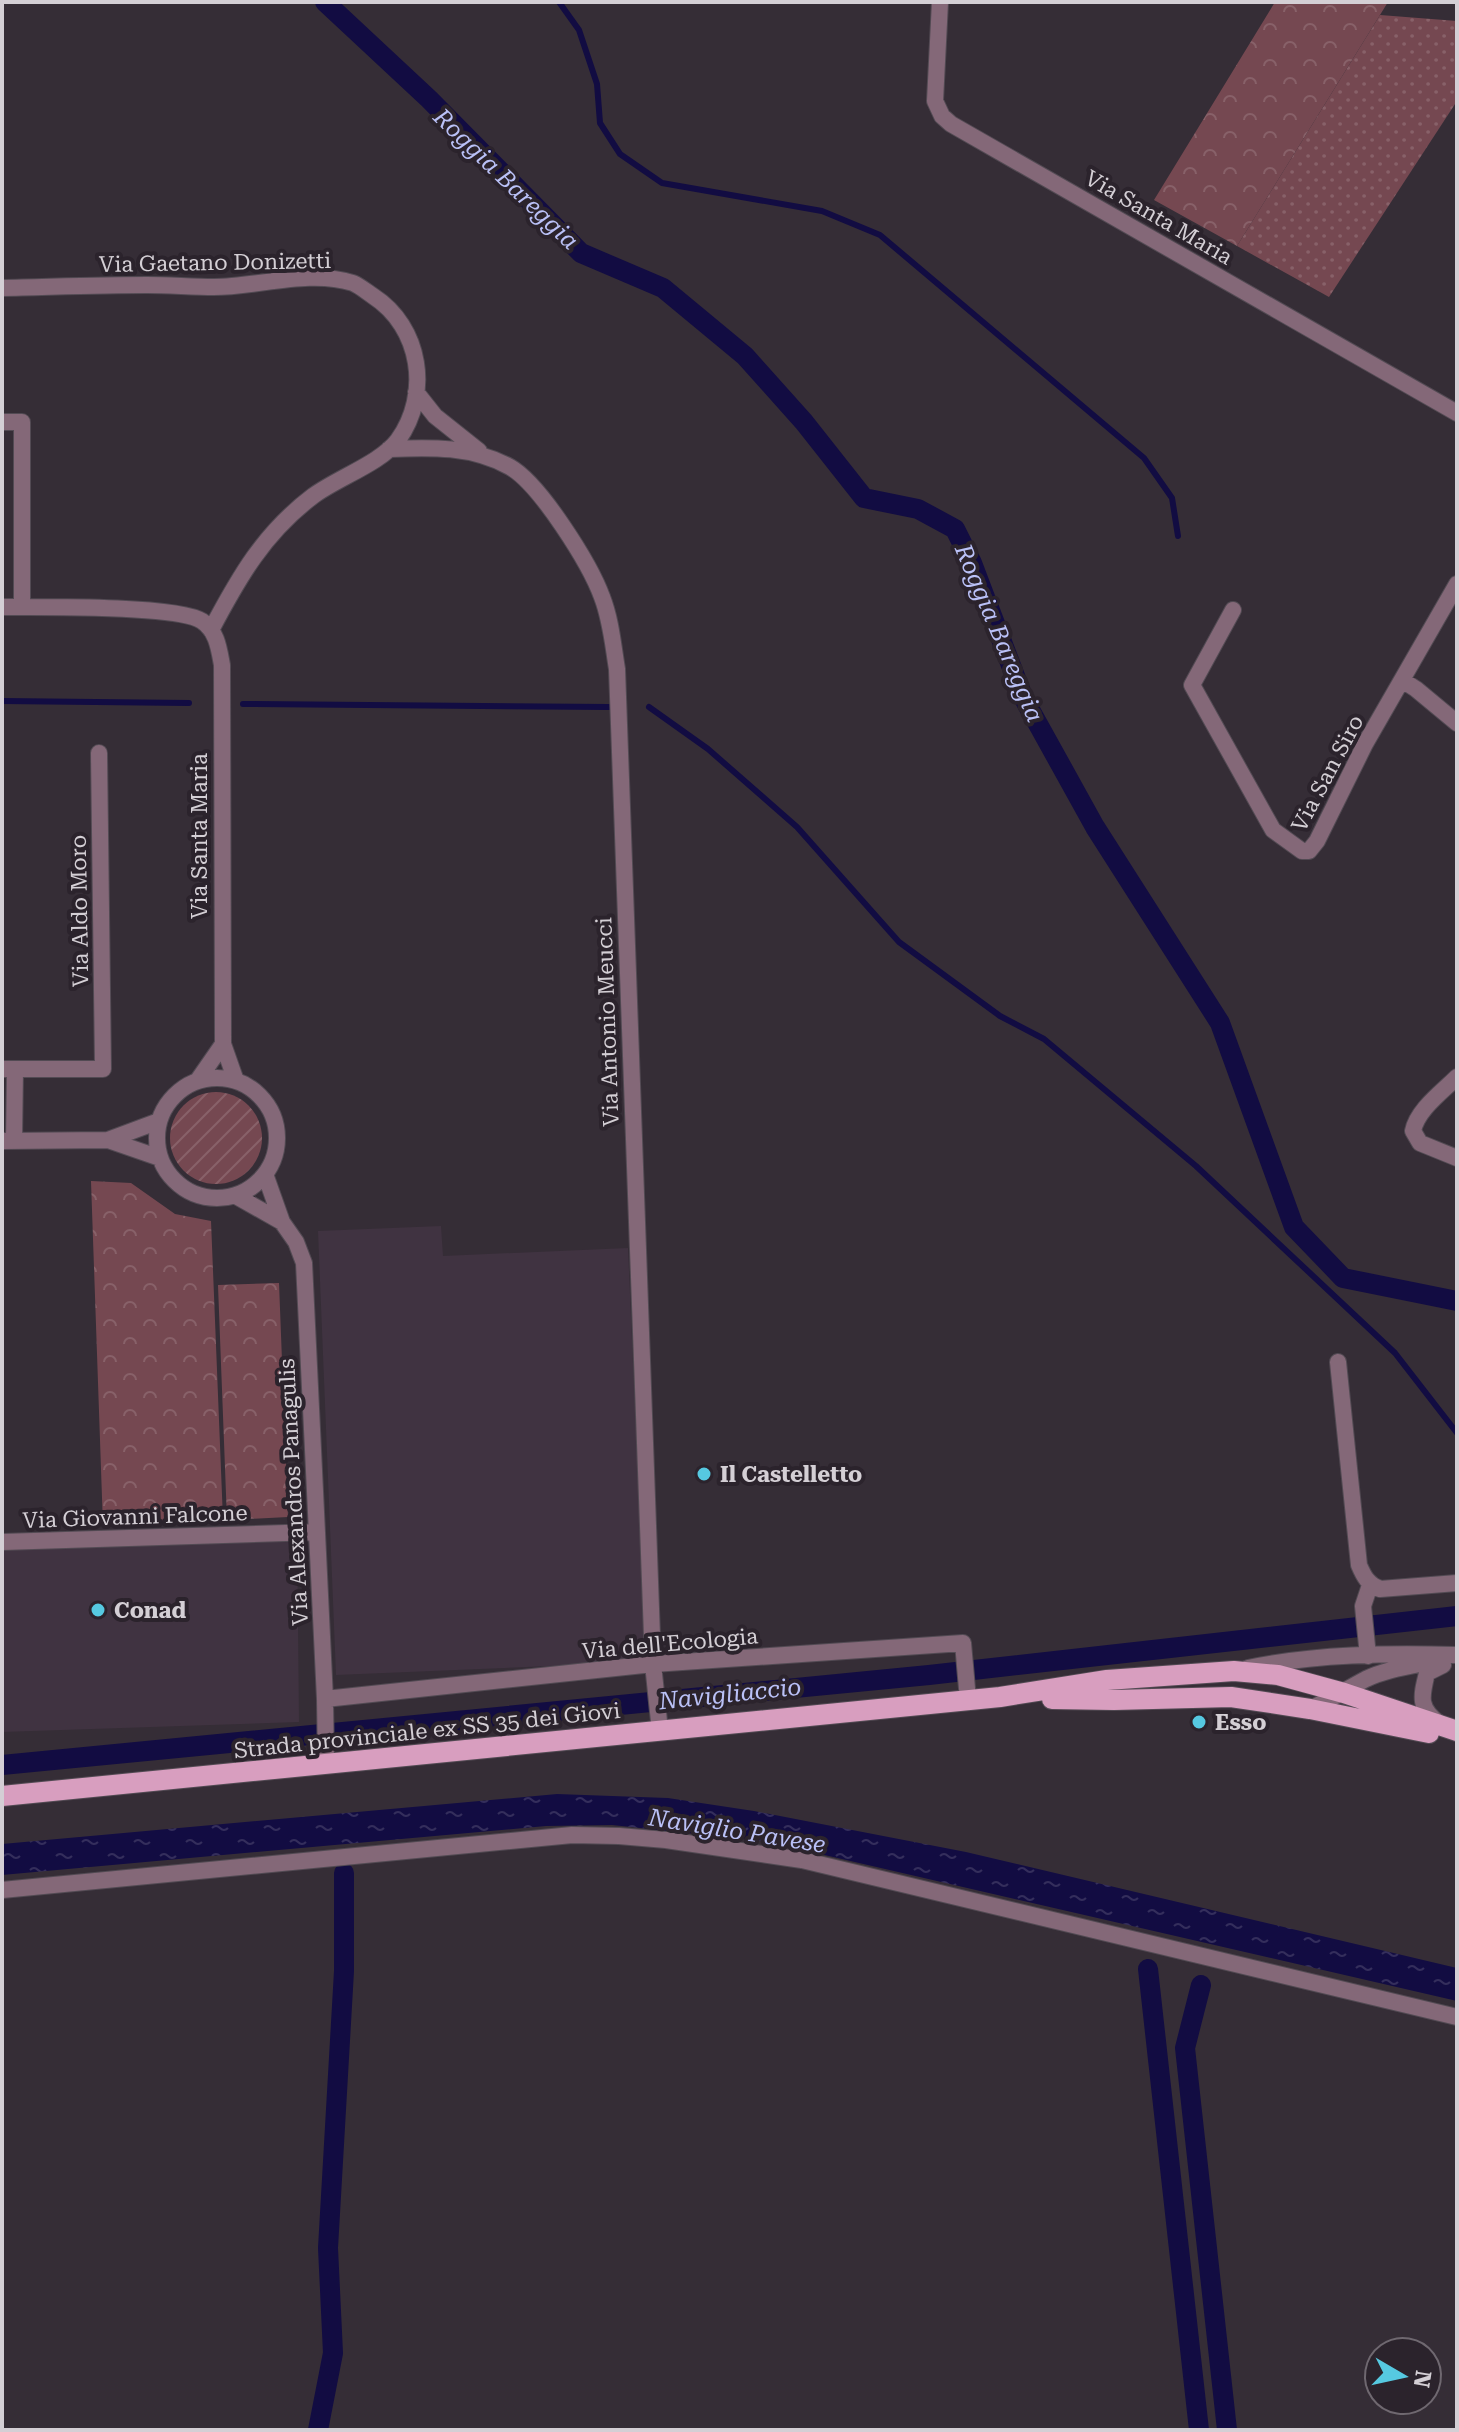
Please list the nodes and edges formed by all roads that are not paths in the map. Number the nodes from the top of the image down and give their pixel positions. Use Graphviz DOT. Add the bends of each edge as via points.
graph roads {
  1 [pos="940,2"];
  2 [pos="2,288"];
  3 [pos="416,392"];
  4 [pos="1457,413"];
  5 [pos="2,422"];
  6 [pos="389,449"];
  7 [pos="487,457"];
  8 [pos="1457,584"];
  9 [pos="2,607"];
  10 [pos="22,607"];
  11 [pos="1233,610"];
  12 [pos="211,630"];
  13 [pos="1402,680"];
  14 [pos="1457,723"];
  15 [pos="99,753"];
  16 [pos="223,1044"];
  17 [pos="9,1070"];
  18 [pos="1457,1077"];
  19 [pos="198,1080"];
  20 [pos="236,1081"];
  21 [pos="159,1121"];
  22 [pos="108,1140"];
  23 [pos="8,1141"];
  24 [pos="160,1158"];
  25 [pos="1457,1158"];
  26 [pos="265,1174"];
  27 [pos="236,1196"];
  28 [pos="282,1222"];
  29 [pos="1338,1362"];
  30 [pos="317,1532"];
  31 [pos="2,1542"];
  32 [pos="1457,1583"];
  33 [pos="1370,1585"];
  34 [pos="1367,1649"];
  35 [pos="1457,1656"];
  36 [pos="1234,1671"];
  37 [pos="654,1673"];
  38 [pos="967,1691"];
  39 [pos="1344,1693"];
  40 [pos="1000,1697"];
  41 [pos="325,1699"];
  42 [pos="1310,1709"];
  43 [pos="659,1722"];
  44 [pos="1452,1732"];
  45 [pos="326,1765"];
  46 [pos="2,1796"];
  47 [pos="2,1890"];
  48 [pos="1457,2017"];
  1 -- 4 [label="street, Via Santa Maria" via="935,101 951,124"];
  2 -- 3 [label="street, Via Gaetano Donizetti" via="216,287 301,279 355,284 394,312 407,332 417,366"];
  3 -- 6 [label="street, Via Gaetano Donizetti" via="412,414"];
  3 -- 7 [label="street" via="435,416"];
  5 -- 10 [label="street" via="22,422"];
  6 -- 7 [label="street, Via Antonio Meucci" via="443,448"];
  6 -- 12 [label="street, Via Gaetano Donizetti" via="312,497 282,524 257,550"];
  7 -- 37 [label="street, Via Antonio Meucci" via="512,468 538,492 587,567 611,625 617,669"];
  8 -- 13 [label="street, Via San Siro"];
  9 -- 10 [label="street"];
  10 -- 12 [label="street" via="161,611 189,615"];
  11 -- 13 [label="street, Via San Siro" via="1192,685 1273,830 1302,851 1314,848"];
  12 -- 16 [label="street, Via Santa Maria" via="222,665"];
  13 -- 14 [label="street"];
  15 -- 17 [label="street, Via Aldo Moro" via="103,1069"];
  16 -- 19 [label="street"];
  16 -- 20 [label="street, Via Santa Maria"];
  17 -- 23 [label="street"];
  18 -- 25 [label="street" via="1422,1113 1413,1131 1420,1143"];
  19 -- 20 [label="street"];
  19 -- 21 [label="street" via="167,1103"];
  20 -- 26 [label="street" via="253,1089 274,1120 274,1157"];
  21 -- 22 [label="street"];
  21 -- 24 [label="street"];
  22 -- 23 [label="street"];
  22 -- 24 [label="street"];
  24 -- 27 [label="street" via="175,1181 199,1196"];
  26 -- 27 [label="street"];
  26 -- 28 [label="street, Via Alexandros Panagulis"];
  27 -- 28 [label="street"];
  28 -- 30 [label="street, Via Alexandros Panagulis" via="304,1263"];
  29 -- 33 [label="street" via="1359,1565"];
  30 -- 31 [label="street, Via Giovanni Falcone"];
  30 -- 41 [label="street, Via Alexandros Panagulis"];
  32 -- 33 [label="street" via="1391,1589"];
  33 -- 34 [label="street" via="1363,1606"];
  34 -- 35 [label="street"];
  34 -- 36 [label="street"];
  35 -- 39 [label="street" via="1390,1670"];
  35 -- 44 [label="street" via="1427,1673 1421,1694 1429,1716"];
  36 -- 39 [label="main road, Strada provinciale ex SS 35 dei Giovi" via="1278,1675"];
  36 -- 40 [label="main road, Strada provinciale ex SS 35 dei Giovi" via="1107,1680"];
  37 -- 38 [label="street, Via dell'Ecologia" via="963,1643"];
  37 -- 41 [label="street, Via dell'Ecologia"];
  37 -- 43 [label="street, Via Antonio Meucci"];
  38 -- 40 [label="main road, Strada provinciale ex SS 35 dei Giovi"];
  38 -- 43 [label="main road, Strada provinciale ex SS 35 dei Giovi"];
  39 -- 42 [label="street"];
  39 -- 44 [label="main road, Strada provinciale ex SS 35 dei Giovi"];
  40 -- 42 [label="main road, Strada provinciale ex SS 35 dei Giovi" via="1231,1697"];
  41 -- 45 [label="street, Via Alexandros Panagulis"];
  42 -- 44 [label="main road, Strada provinciale ex SS 35 dei Giovi"];
  43 -- 45 [label="main road, Strada provinciale ex SS 35 dei Giovi"];
  45 -- 46 [label="main road, Strada provinciale ex SS 35 dei Giovi"];
  47 -- 48 [label="street" via="529,1837 619,1836 802,1860"];
}
